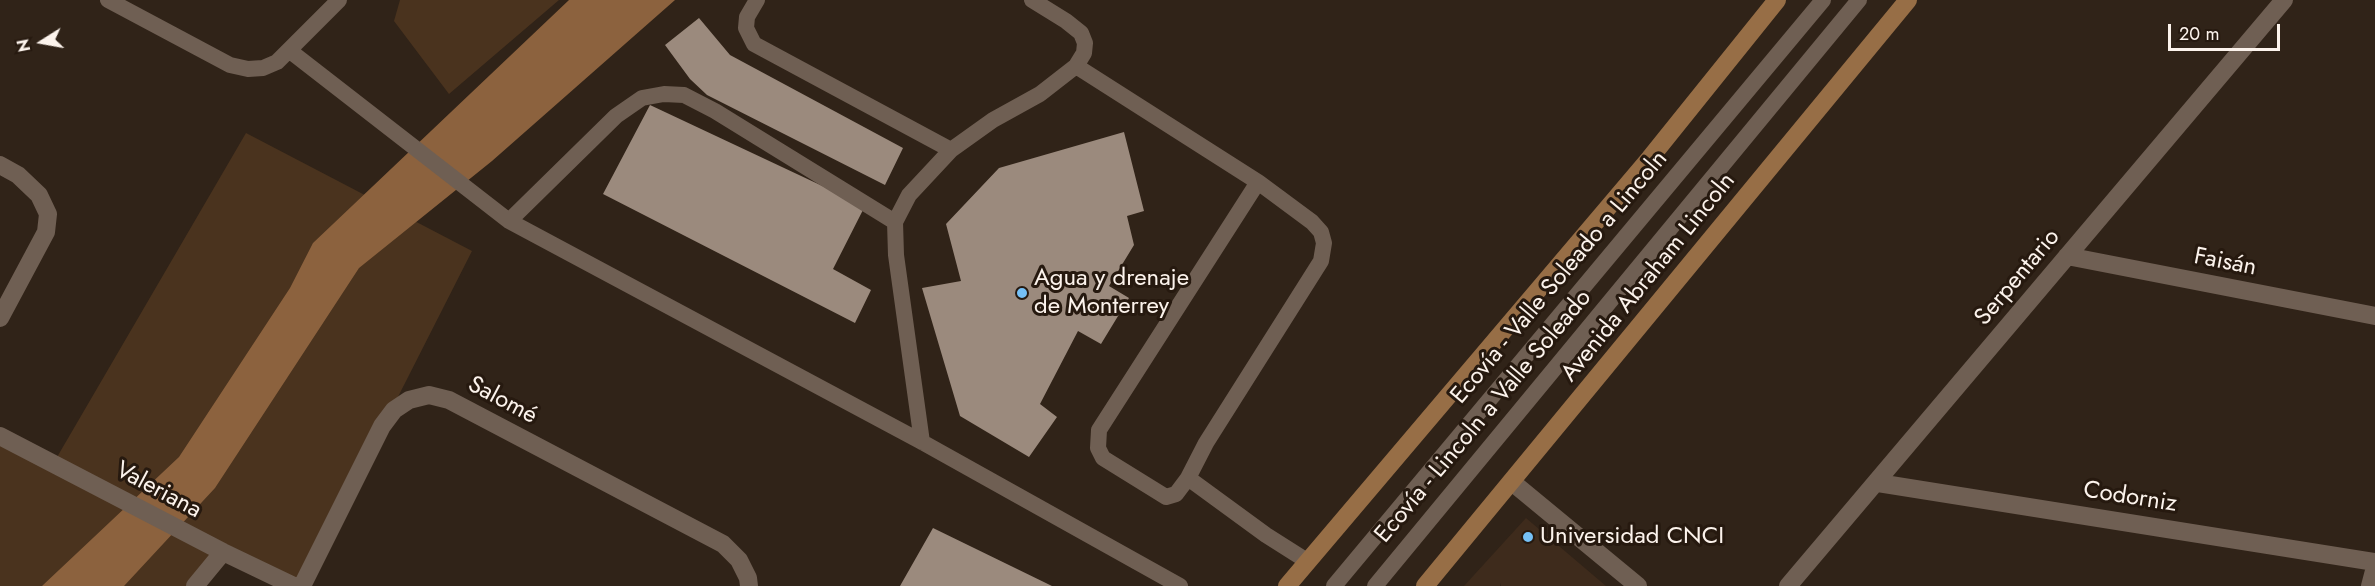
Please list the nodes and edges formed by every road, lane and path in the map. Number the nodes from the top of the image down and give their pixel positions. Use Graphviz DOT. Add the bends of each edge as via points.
graph roads {
  1 [pos="108,0"];
  2 [pos="339,0"];
  3 [pos="758,0"];
  4 [pos="1032,0"];
  5 [pos="1778,0"];
  6 [pos="1823,0"];
  7 [pos="1859,0"];
  8 [pos="1908,0"];
  9 [pos="2284,0"];
  10 [pos="290,51"];
  11 [pos="1076,66"];
  12 [pos="951,150"];
  13 [pos="0,165"];
  14 [pos="1258,182"];
  15 [pos="509,221"];
  16 [pos="895,222"];
  17 [pos="2067,256"];
  18 [pos="2375,316"];
  19 [pos="0,318"];
  20 [pos="0,436"];
  21 [pos="922,442"];
  22 [pos="1188,478"];
  23 [pos="1512,482"];
  24 [pos="1878,483"];
  25 [pos="223,552"];
  26 [pos="1307,561"];
  27 [pos="2375,562"];
  28 [pos="2375,567"];
  29 [pos="749,582"];
  30 [pos="195,586"];
  31 [pos="294,586"];
  32 [pos="302,586"];
  33 [pos="1180,586"];
  34 [pos="1287,586"];
  35 [pos="1334,586"];
  36 [pos="1375,586"];
  37 [pos="1425,586"];
  38 [pos="1638,586"];
  39 [pos="1788,586"];
  40 [pos="2370,586"];
  1 -- 10 [label="lane" via="230,65 263,68"];
  2 -- 10 [label="lane"];
  3 -- 12 [label="lane" via="747,17 746,28 754,44"];
  4 -- 11 [label="lane" via="1081,33 1084,53"];
  5 -- 26 [label="main road" via="1650,158"];
  6 -- 35 [label="lane, Ecovía - Valle Soleado a Lincoln"];
  7 -- 36 [label="lane, Ecovía - Lincoln a Valle Soleado"];
  8 -- 23 [label="main road, Avenida Abraham Lincoln"];
  9 -- 17 [label="street, Serpentario"];
  10 -- 15 [label="lane"];
  11 -- 12 [label="lane" via="1040,94 993,120"];
  11 -- 14 [label="lane"];
  12 -- 16 [label="lane" via="909,195"];
  13 -- 19 [label="street" via="18,175 39,195 48,214 45,232"];
  14 -- 22 [label="lane" via="1312,222 1321,232 1324,254"];
  14 -- 22 [label="lane" via="1099,430 1098,448 1103,458 1160,494 1176,494"];
  15 -- 16 [label="lane" via="616,116 642,98 664,94 684,95 715,111"];
  15 -- 21 [label="lane"];
  16 -- 21 [label="lane" via="896,255"];
  17 -- 18 [label="street, Faisán"];
  17 -- 24 [label="street, Serpentario"];
  20 -- 25 [label="street, Valeriana"];
  21 -- 33 [label="lane"];
  22 -- 26 [label="lane"];
  23 -- 37 [label="main road, Avenida Abraham Lincoln"];
  23 -- 38 [label="street"];
  24 -- 27 [label="street, Codorniz"];
  24 -- 39 [label="street, Serpentario"];
  25 -- 30 [label="street"];
  25 -- 31 [label="street, Valeriana"];
  26 -- 34 [label="main road"];
  28 -- 40 [label="street"];
  29 -- 32 [label="street, Salomé" via="738,560 723,544 449,399 429,395 409,400 394,410 382,426"];
}
